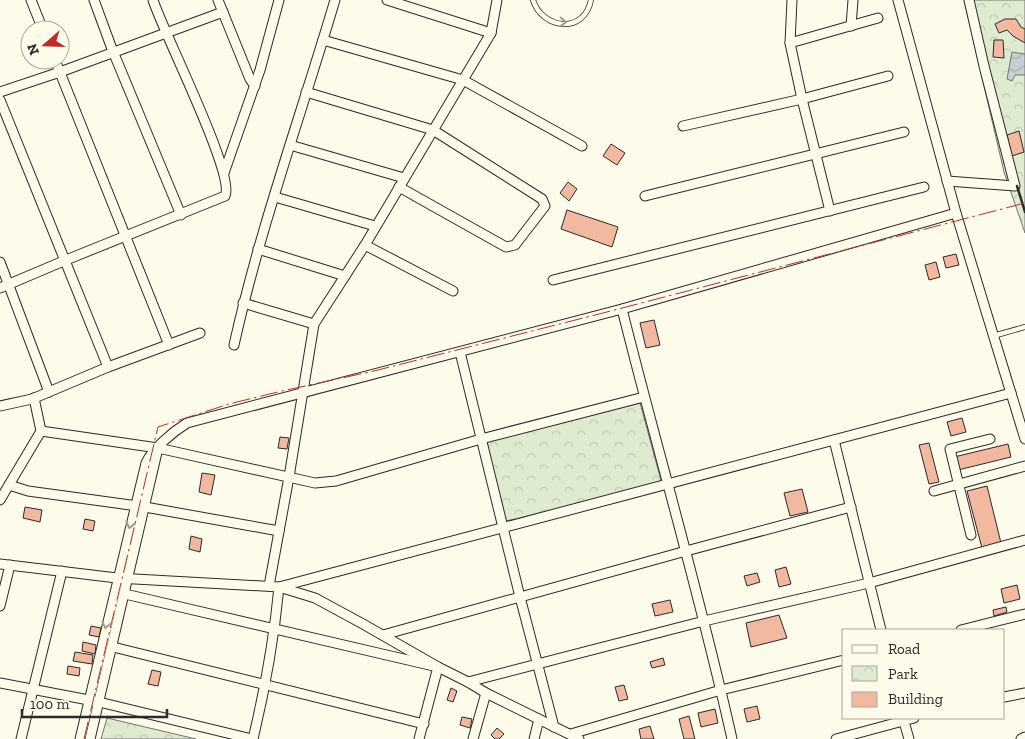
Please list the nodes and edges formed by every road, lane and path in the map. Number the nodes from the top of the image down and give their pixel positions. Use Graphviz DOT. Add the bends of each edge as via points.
graph roads {
  1 [pos="30,0"];
  2 [pos="94,0"];
  3 [pos="154,0"];
  4 [pos="218,0"];
  5 [pos="279,0"];
  6 [pos="335,0"];
  7 [pos="387,0"];
  8 [pos="497,0"];
  9 [pos="533,0"];
  10 [pos="591,0"];
  11 [pos="792,0"];
  12 [pos="853,0"];
  13 [pos="898,0"];
  14 [pos="969,0"];
  15 [pos="223,12"];
  16 [pos="878,18"];
  17 [pos="39,20"];
  18 [pos="851,26"];
  19 [pos="491,32"];
  20 [pos="167,33"];
  21 [pos="323,40"];
  22 [pos="790,43"];
  23 [pos="113,52"];
  24 [pos="60,72"];
  25 [pos="888,76"];
  26 [pos="463,80"];
  27 [pos="255,86"];
  28 [pos="0,92"];
  29 [pos="306,92"];
  30 [pos="802,99"];
  31 [pos="0,100"];
  32 [pos="683,126"];
  33 [pos="433,130"];
  34 [pos="904,132"];
  35 [pos="290,146"];
  36 [pos="582,146"];
  37 [pos="816,154"];
  38 [pos="224,174"];
  39 [pos="404,178"];
  40 [pos="947,181"];
  41 [pos="399,187"];
  42 [pos="924,188"];
  43 [pos="275,196"];
  44 [pos="645,196"];
  45 [pos="830,211"];
  46 [pos="956,213"];
  47 [pos="181,215"];
  48 [pos="375,226"];
  49 [pos="125,237"];
  50 [pos="365,244"];
  51 [pos="258,249"];
  52 [pos="66,260"];
  53 [pos="0,262"];
  54 [pos="345,276"];
  55 [pos="553,280"];
  56 [pos="4,286"];
  57 [pos="453,291"];
  58 [pos="243,303"];
  59 [pos="622,310"];
  60 [pos="314,324"];
  61 [pos="1025,327"];
  62 [pos="200,333"];
  63 [pos="993,336"];
  64 [pos="169,345"];
  65 [pos="234,345"];
  66 [pos="460,352"];
  67 [pos="108,367"];
  68 [pos="49,392"];
  69 [pos="302,393"];
  70 [pos="1010,393"];
  71 [pos="644,397"];
  72 [pos="34,398"];
  73 [pos="0,406"];
  74 [pos="41,432"];
  75 [pos="481,439"];
  76 [pos="990,439"];
  77 [pos="1025,439"];
  78 [pos="834,440"];
  79 [pos="158,448"];
  80 [pos="1025,466"];
  81 [pos="289,477"];
  82 [pos="669,483"];
  83 [pos="958,484"];
  84 [pos="9,485"];
  85 [pos="934,491"];
  86 [pos="0,500"];
  87 [pos="135,506"];
  88 [pos="145,507"];
  89 [pos="851,507"];
  90 [pos="503,527"];
  91 [pos="279,531"];
  92 [pos="971,535"];
  93 [pos="1025,540"];
  94 [pos="686,550"];
  95 [pos="0,564"];
  96 [pos="10,565"];
  97 [pos="62,571"];
  98 [pos="117,578"];
  99 [pos="128,578"];
  100 [pos="868,583"];
  101 [pos="269,586"];
  102 [pos="279,587"];
  103 [pos="125,594"];
  104 [pos="520,597"];
  105 [pos="0,606"];
  106 [pos="1025,614"];
  107 [pos="704,621"];
  108 [pos="275,629"];
  109 [pos="881,629"];
  110 [pos="965,629"];
  111 [pos="383,635"];
  112 [pos="113,647"];
  113 [pos="842,660"];
  114 [pos="538,664"];
  115 [pos="438,667"];
  116 [pos="468,682"];
  117 [pos="0,683"];
  118 [pos="265,686"];
  119 [pos="32,690"];
  120 [pos="721,690"];
  121 [pos="486,693"];
  122 [pos="1025,693"];
  123 [pos="1005,697"];
  124 [pos="88,700"];
  125 [pos="99,702"];
  126 [pos="538,719"];
  127 [pos="903,719"];
  128 [pos="424,724"];
  129 [pos="554,727"];
  130 [pos="575,737"];
  131 [pos="1025,737"];
  132 [pos="21,739"];
  133 [pos="80,739"];
  134 [pos="90,739"];
  135 [pos="252,739"];
  136 [pos="419,739"];
  137 [pos="472,739"];
  138 [pos="534,739"];
  139 [pos="732,739"];
  140 [pos="836,739"];
  141 [pos="909,739"];
  142 [pos="1021,739"];
  1 -- 17 [label="street"];
  2 -- 23 [label="street"];
  3 -- 20 [label="street"];
  4 -- 15 [label="street"];
  5 -- 27 [label="street"];
  6 -- 21 [label="street"];
  7 -- 19 [label="street"];
  8 -- 19 [label="street"];
  9 -- 10 [label="lane, one-way" via="542,15 568,24 587,14"];
  11 -- 22 [label="street"];
  12 -- 18 [label="street"];
  13 -- 40 [label="street"];
  14 -- 40 [label="street" via="1015,186"];
  15 -- 20 [label="street"];
  15 -- 27 [label="street"];
  16 -- 18 [label="street"];
  18 -- 22 [label="street"];
  19 -- 26 [label="street"];
  20 -- 23 [label="street"];
  20 -- 38 [label="street"];
  21 -- 26 [label="street"];
  21 -- 29 [label="street"];
  22 -- 30 [label="street"];
  23 -- 24 [label="street"];
  23 -- 47 [label="street"];
  24 -- 28 [label="street"];
  24 -- 49 [label="street"];
  25 -- 30 [label="street"];
  26 -- 33 [label="street"];
  26 -- 36 [label="street"];
  27 -- 38 [label="street"];
  29 -- 33 [label="street"];
  29 -- 35 [label="street"];
  30 -- 32 [label="street"];
  30 -- 37 [label="street"];
  31 -- 52 [label="street"];
  33 -- 39 [label="street"];
  33 -- 41 [label="street" via="542,199 543,211 515,245 506,247"];
  34 -- 37 [label="street"];
  35 -- 39 [label="street"];
  35 -- 43 [label="street"];
  37 -- 44 [label="street"];
  37 -- 45 [label="street"];
  38 -- 47 [label="street" via="228,189 225,196"];
  39 -- 41 [label="street"];
  40 -- 46 [label="street"];
  41 -- 48 [label="street"];
  42 -- 45 [label="street"];
  43 -- 48 [label="street"];
  43 -- 51 [label="street"];
  45 -- 55 [label="street"];
  46 -- 59 [label="street"];
  46 -- 63 [label="street"];
  47 -- 49 [label="street"];
  48 -- 50 [label="street"];
  49 -- 52 [label="street"];
  49 -- 64 [label="street"];
  50 -- 54 [label="street"];
  50 -- 57 [label="street"];
  51 -- 54 [label="street"];
  51 -- 58 [label="street"];
  52 -- 56 [label="street"];
  52 -- 67 [label="street"];
  53 -- 56 [label="street"];
  54 -- 60 [label="street"];
  56 -- 68 [label="street"];
  58 -- 60 [label="street"];
  58 -- 65 [label="street"];
  59 -- 66 [label="street"];
  59 -- 71 [label="street"];
  60 -- 69 [label="street"];
  61 -- 63 [label="lane"];
  62 -- 64 [label="street"];
  63 -- 70 [label="street"];
  64 -- 67 [label="street"];
  66 -- 69 [label="street"];
  66 -- 75 [label="street"];
  67 -- 68 [label="street"];
  68 -- 72 [label="street"];
  69 -- 79 [label="street" via="187,423"];
  69 -- 81 [label="street"];
  70 -- 77 [label="street"];
  70 -- 78 [label="street"];
  71 -- 75 [label="street"];
  71 -- 82 [label="street"];
  72 -- 73 [label="street"];
  72 -- 74 [label="street"];
  74 -- 79 [label="street"];
  74 -- 84 [label="street"];
  75 -- 81 [label="street" via="336,481 315,483"];
  75 -- 90 [label="street"];
  76 -- 83 [label="street" via="950,449"];
  78 -- 82 [label="street"];
  78 -- 89 [label="street"];
  79 -- 81 [label="street"];
  79 -- 87 [label="street" via="146,463"];
  79 -- 88 [label="street"];
  80 -- 83 [label="street"];
  81 -- 91 [label="street"];
  82 -- 90 [label="street"];
  82 -- 94 [label="street"];
  83 -- 85 [label="street"];
  83 -- 92 [label="street"];
  84 -- 86 [label="street"];
  84 -- 87 [label="street" via="28,491"];
  87 -- 88 [label="street"];
  87 -- 98 [label="street, one-way"];
  88 -- 91 [label="street"];
  88 -- 99 [label="street"];
  89 -- 94 [label="street"];
  89 -- 100 [label="street"];
  90 -- 102 [label="street"];
  90 -- 104 [label="street"];
  91 -- 101 [label="street"];
  93 -- 100 [label="street"];
  94 -- 104 [label="street"];
  94 -- 107 [label="street"];
  95 -- 96 [label="street"];
  96 -- 97 [label="street"];
  96 -- 105 [label="street"];
  97 -- 98 [label="street"];
  97 -- 119 [label="street"];
  98 -- 99 [label="street"];
  98 -- 124 [label="street, one-way"];
  99 -- 101 [label="street"];
  99 -- 103 [label="street"];
  100 -- 107 [label="street"];
  100 -- 109 [label="street"];
  101 -- 102 [label="street"];
  102 -- 108 [label="street"];
  102 -- 111 [label="street" via="315,598"];
  103 -- 108 [label="street"];
  103 -- 112 [label="street"];
  104 -- 111 [label="street"];
  104 -- 114 [label="street"];
  106 -- 110 [label="street"];
  107 -- 114 [label="street"];
  107 -- 120 [label="street"];
  108 -- 115 [label="street"];
  108 -- 118 [label="street"];
  111 -- 115 [label="street"];
  112 -- 118 [label="street"];
  112 -- 125 [label="street"];
  113 -- 120 [label="street"];
  114 -- 116 [label="street"];
  114 -- 129 [label="street"];
  115 -- 116 [label="street"];
  115 -- 128 [label="street"];
  116 -- 121 [label="street"];
  117 -- 119 [label="street"];
  118 -- 128 [label="street"];
  118 -- 135 [label="street"];
  119 -- 124 [label="street"];
  119 -- 132 [label="street"];
  120 -- 130 [label="street"];
  120 -- 139 [label="street"];
  121 -- 126 [label="street"];
  121 -- 137 [label="street"];
  122 -- 123 [label="street"];
  124 -- 125 [label="street"];
  124 -- 133 [label="street"];
  125 -- 134 [label="street"];
  125 -- 135 [label="street"];
  126 -- 129 [label="street"];
  126 -- 138 [label="street"];
  127 -- 140 [label="street"];
  127 -- 141 [label="street"];
  128 -- 136 [label="street"];
  129 -- 130 [label="street"];
  131 -- 142 [label="street"];
}
